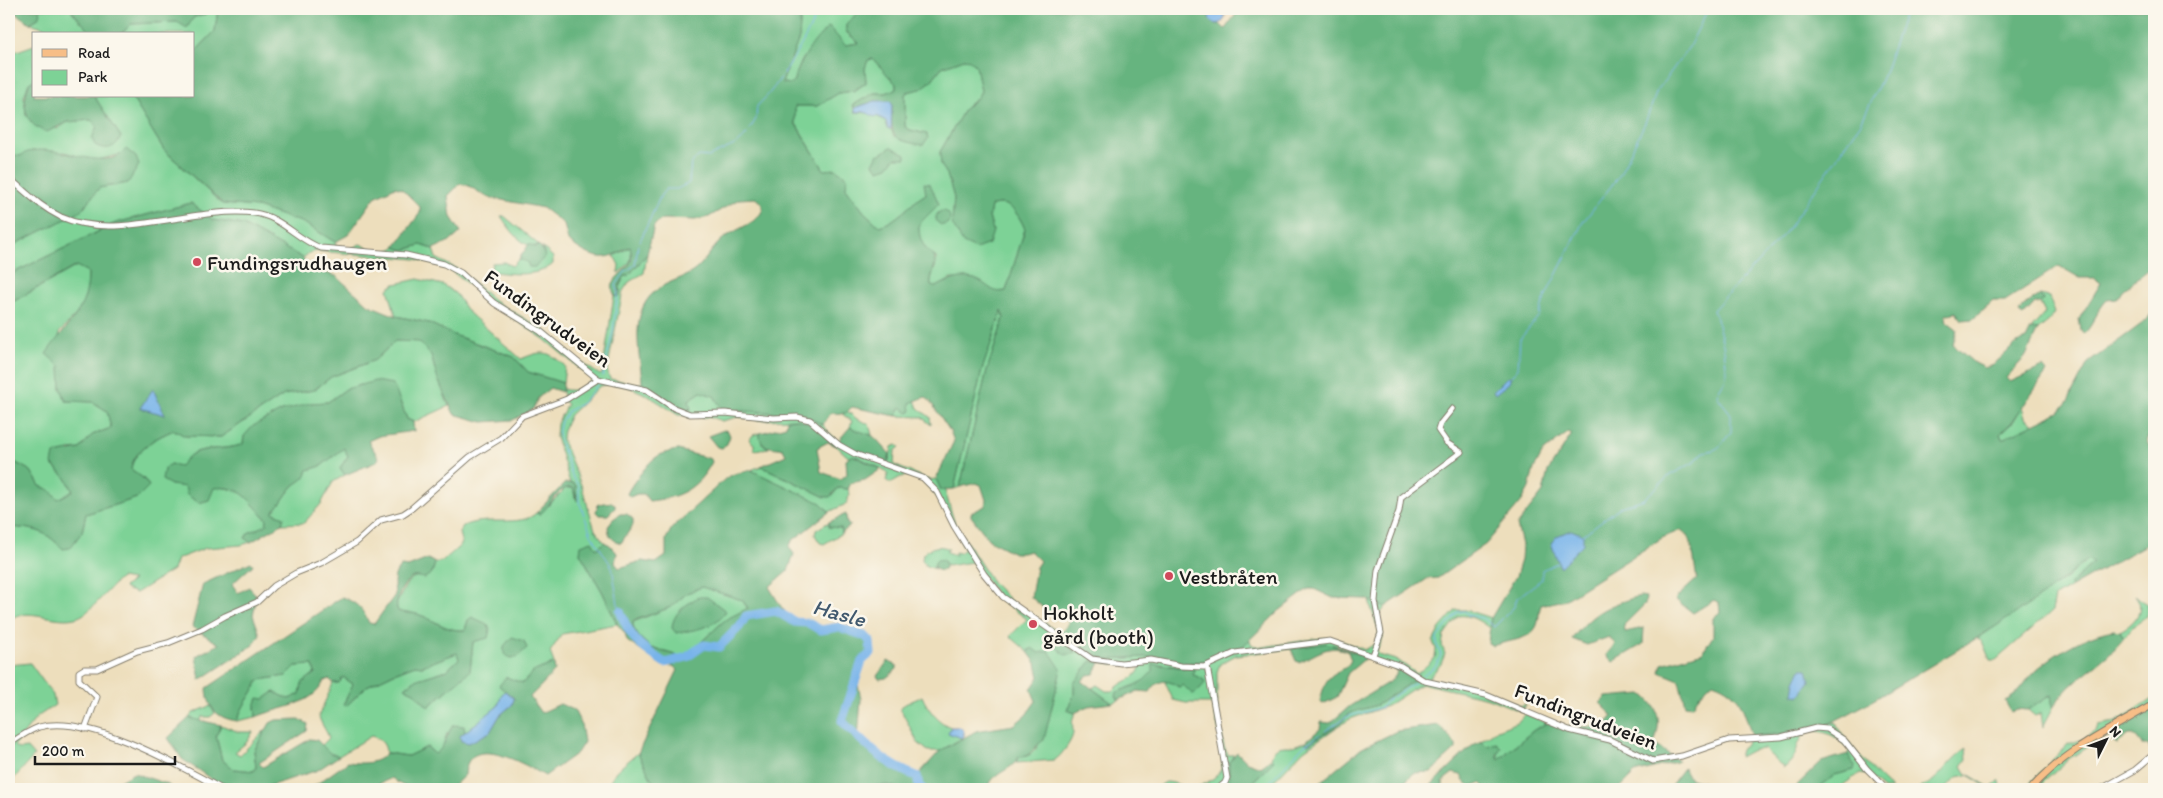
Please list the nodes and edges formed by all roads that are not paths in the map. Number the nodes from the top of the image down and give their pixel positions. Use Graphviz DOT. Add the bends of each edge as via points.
graph roads {
  1 [pos="9,178"];
  2 [pos="598,378"];
  3 [pos="1452,409"];
  4 [pos="1373,655"];
  5 [pos="1207,666"];
  6 [pos="2154,704"];
  7 [pos="85,729"];
  8 [pos="9,744"];
  9 [pos="2154,754"];
  10 [pos="222,789"];
  11 [pos="1218,789"];
  12 [pos="1887,789"];
  13 [pos="2031,789"];
  14 [pos="2101,789"];
  1 -- 2 [label="street, Fundingrudveien" via="47,209 64,218 92,224 120,226 202,214 256,213 280,222 321,248 406,255 444,264 461,273 494,303 540,331"];
  2 -- 5 [label="street, Fundingrudveien" via="647,390 674,408 690,414 725,413 810,420 847,449 929,482 974,558 1002,597 1086,656 1110,663 1151,660 1181,666"];
  2 -- 7 [label="street" via="567,399 522,416 501,438 472,456 412,508 381,520 357,542 274,586 257,602 185,637 137,651 97,669 84,668 79,672 79,680 97,697"];
  3 -- 4 [label="street" via="1438,430 1460,452 1401,497 1399,511 1380,559 1375,601 1381,638"];
  4 -- 5 [label="street, Fundingrudveien" via="1323,640 1289,648 1235,653"];
  4 -- 12 [label="street, Fundingrudveien" via="1401,666 1425,681 1486,695 1569,730 1610,740 1653,761 1682,756 1729,740 1782,737 1816,728 1826,729 1844,740"];
  5 -- 11 [label="street" via="1227,778"];
  6 -- 13 [label="main road" via="2071,753"];
  7 -- 8 [label="street" via="58,725 40,727"];
  7 -- 10 [label="street" via="139,748"];
  9 -- 14 [label="street"];
}
